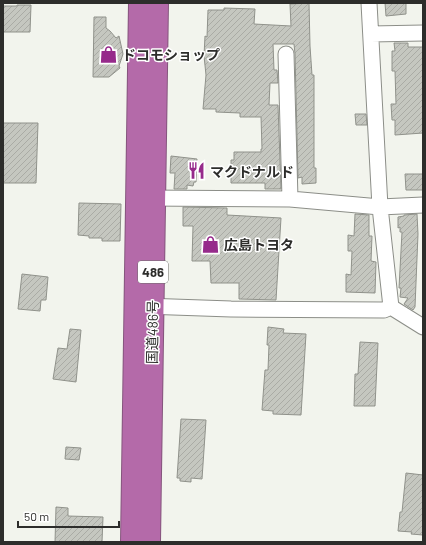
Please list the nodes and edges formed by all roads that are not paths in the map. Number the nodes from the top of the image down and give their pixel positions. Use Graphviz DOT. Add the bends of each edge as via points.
graph roads {
  1 [pos="140,3"];
  2 [pos="157,3"];
  3 [pos="369,3"];
  4 [pos="423,33"];
  5 [pos="371,34"];
  6 [pos="286,54"];
  7 [pos="145,198"];
  8 [pos="290,199"];
  9 [pos="423,206"];
  10 [pos="380,207"];
  11 [pos="144,306"];
  12 [pos="390,307"];
  13 [pos="423,328"];
  14 [pos="132,542"];
  15 [pos="149,542"];
  1 -- 7 [label="highway, 国道486号 / 486"];
  2 -- 7 [label="highway, 国道486号 / 486"];
  3 -- 5 [label="street"];
  4 -- 5 [label="street"];
  5 -- 10 [label="street"];
  6 -- 8 [label="street"];
  7 -- 8 [label="street"];
  7 -- 11 [label="highway, 国道486号 / 486"];
  8 -- 10 [label="street"];
  9 -- 10 [label="street"];
  10 -- 12 [label="street"];
  11 -- 12 [label="street" via="384,310"];
  11 -- 14 [label="highway, 国道486号 / 486"];
  11 -- 15 [label="highway, 国道486号 / 486"];
  12 -- 13 [label="street"];
}
